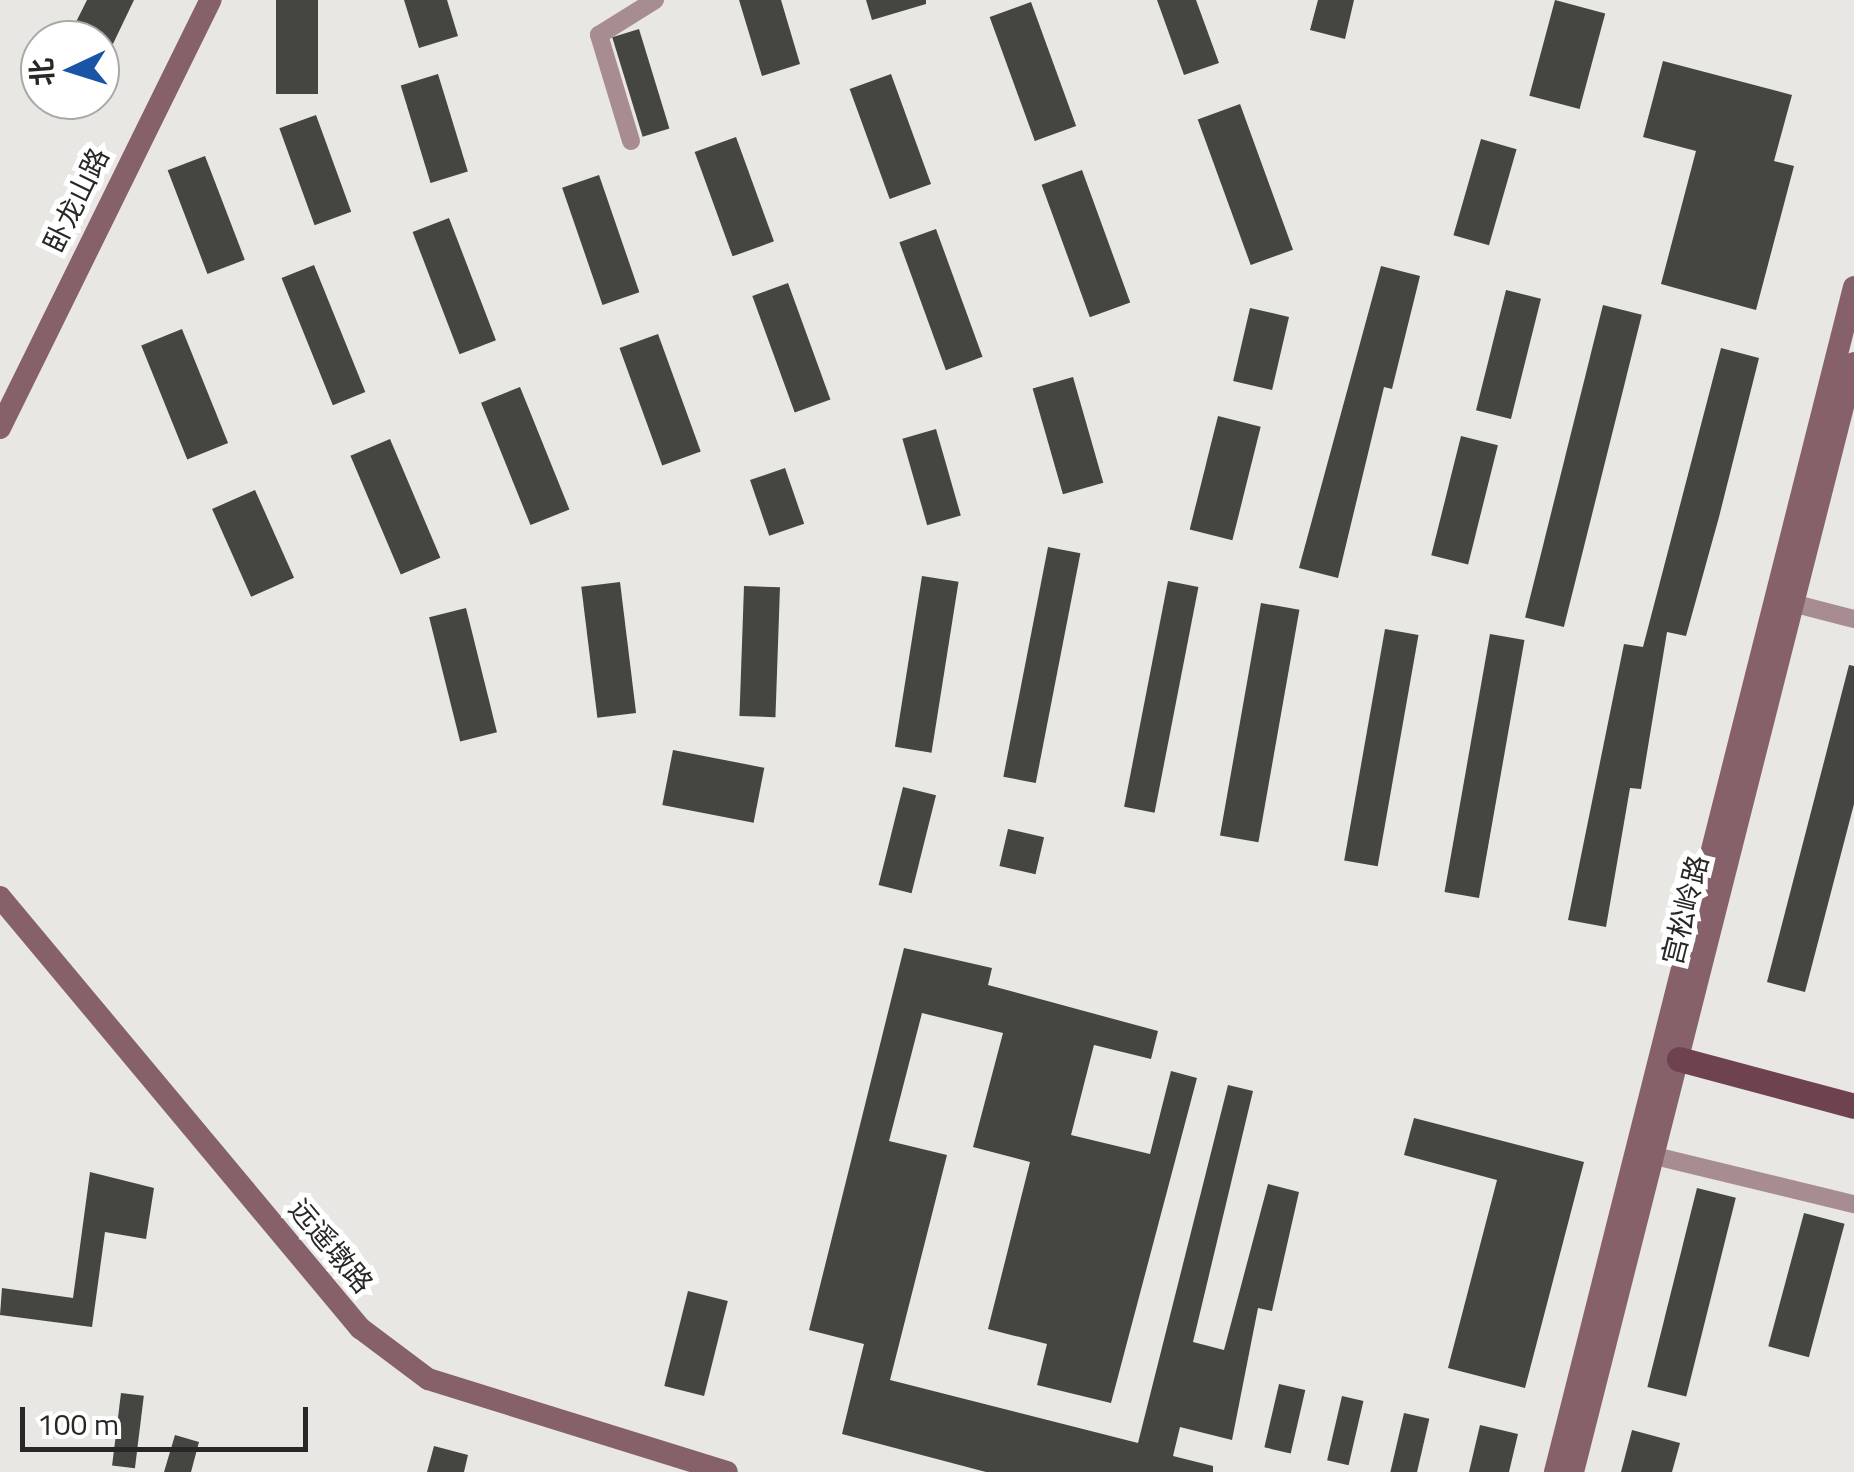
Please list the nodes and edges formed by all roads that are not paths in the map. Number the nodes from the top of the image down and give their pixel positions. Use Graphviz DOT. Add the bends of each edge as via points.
graph roads {
  1 [pos="211,0"];
  2 [pos="655,0"];
  3 [pos="630,141"];
  4 [pos="1854,287"];
  5 [pos="1854,363"];
  6 [pos="0,428"];
  7 [pos="1792,603"];
  8 [pos="1854,619"];
  9 [pos="0,897"];
  10 [pos="1679,1059"];
  11 [pos="1854,1106"];
  12 [pos="1655,1156"];
  13 [pos="1854,1204"];
  14 [pos="727,1472"];
  15 [pos="1555,1472"];
  16 [pos="1573,1472"];
  1 -- 6 [label="main road, 卧龙山路"];
  2 -- 3 [label="street" via="599,36"];
  4 -- 15 [label="main road"];
  5 -- 7 [label="main road, 宫松岭路"];
  7 -- 8 [label="street"];
  7 -- 10 [label="main road, 宫松岭路"];
  9 -- 14 [label="main road, 远遥墩路" via="360,1328 428,1379"];
  10 -- 11 [label="main road"];
  10 -- 12 [label="main road, 宫松岭路"];
  12 -- 13 [label="street"];
  12 -- 16 [label="main road, 宫松岭路"];
}
